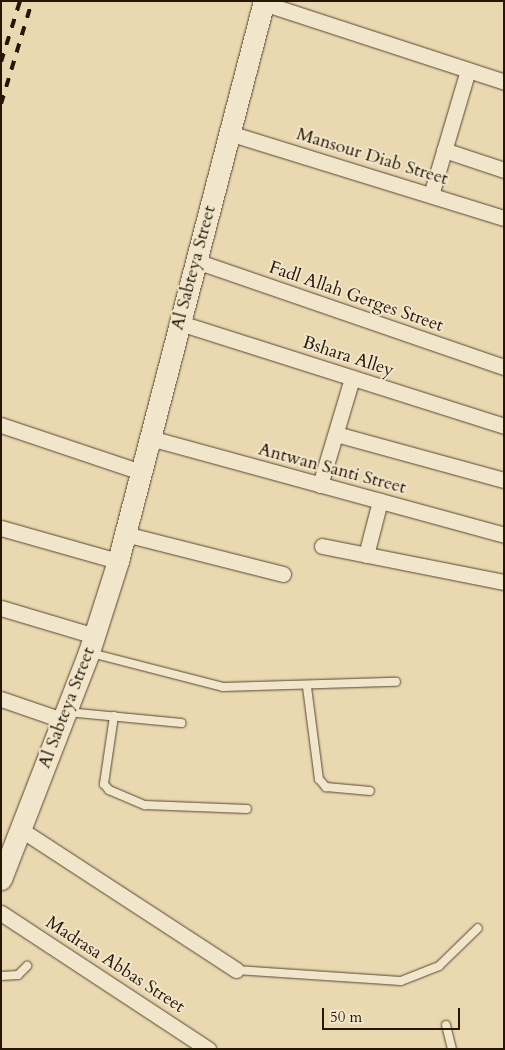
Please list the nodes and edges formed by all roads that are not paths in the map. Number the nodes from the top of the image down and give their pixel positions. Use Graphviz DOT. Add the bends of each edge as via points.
graph roads {
  1 [pos="263,2"];
  2 [pos="468,70"];
  3 [pos="504,82"];
  4 [pos="230,133"];
  5 [pos="444,150"];
  6 [pos="504,170"];
  7 [pos="431,195"];
  8 [pos="504,218"];
  9 [pos="196,261"];
  10 [pos="180,323"];
  11 [pos="504,368"];
  12 [pos="352,378"];
  13 [pos="1,425"];
  14 [pos="504,426"];
  15 [pos="336,434"];
  16 [pos="150,438"];
  17 [pos="141,472"];
  18 [pos="504,480"];
  19 [pos="320,485"];
  20 [pos="380,501"];
  21 [pos="1,528"];
  22 [pos="125,534"];
  23 [pos="504,535"];
  24 [pos="322,546"];
  25 [pos="366,555"];
  26 [pos="118,561"];
  27 [pos="283,574"];
  28 [pos="504,582"];
  29 [pos="1,608"];
  30 [pos="92,644"];
  31 [pos="396,682"];
  32 [pos="307,687"];
  33 [pos="1,699"];
  34 [pos="63,716"];
  35 [pos="114,716"];
  36 [pos="181,723"];
  37 [pos="370,791"];
  38 [pos="247,809"];
  39 [pos="20,829"];
  40 [pos="1,879"];
  41 [pos="1,912"];
  42 [pos="478,928"];
  43 [pos="27,966"];
  44 [pos="236,970"];
  45 [pos="1,976"];
  46 [pos="446,1025"];
  47 [pos="208,1049"];
  48 [pos="452,1049"];
  1 -- 2 [label="street"];
  1 -- 4 [label="street, Al Sabteya Street"];
  2 -- 3 [label="street"];
  2 -- 5 [label="street"];
  4 -- 7 [label="street, Mansour Diab Street"];
  4 -- 9 [label="street, Al Sabteya Street"];
  5 -- 6 [label="street"];
  5 -- 7 [label="street"];
  7 -- 8 [label="street, Mansour Diab Street"];
  9 -- 10 [label="street, Al Sabteya Street"];
  9 -- 11 [label="street, Fadl Allah Gerges Street"];
  10 -- 12 [label="street, Bshara Alley"];
  10 -- 16 [label="street, Al Sabteya Street"];
  12 -- 14 [label="street, Bshara Alley"];
  12 -- 15 [label="street"];
  13 -- 17 [label="street"];
  15 -- 18 [label="street"];
  15 -- 19 [label="street"];
  16 -- 17 [label="street, Al Sabteya Street"];
  16 -- 19 [label="street, Antwan Santi Street"];
  17 -- 22 [label="street, Al Sabteya Street"];
  19 -- 20 [label="street, Antwan Santi Street"];
  20 -- 23 [label="street, Antwan Santi Street"];
  20 -- 25 [label="street"];
  21 -- 26 [label="street"];
  22 -- 26 [label="street, Al Sabteya Street"];
  22 -- 27 [label="street"];
  24 -- 25 [label="street"];
  25 -- 28 [label="street"];
  26 -- 30 [label="street, Al Sabteya Street"];
  29 -- 30 [label="street"];
  30 -- 32 [label="lane" via="223,687"];
  30 -- 34 [label="street, Al Sabteya Street"];
  31 -- 32 [label="lane"];
  32 -- 37 [label="lane" via="319,779 326,787"];
  33 -- 34 [label="street"];
  34 -- 35 [label="lane"];
  34 -- 39 [label="street, Al Sabteya Street"];
  35 -- 36 [label="lane"];
  35 -- 38 [label="lane" via="104,784 109,790 145,805"];
  39 -- 40 [label="street, Al Sabteya Street"];
  39 -- 44 [label="street"];
  41 -- 47 [label="street, Madrasa Abbas Street"];
  42 -- 44 [label="lane" via="439,966 402,981"];
  43 -- 45 [label="lane" via="18,975"];
  46 -- 48 [label="lane"];
}
